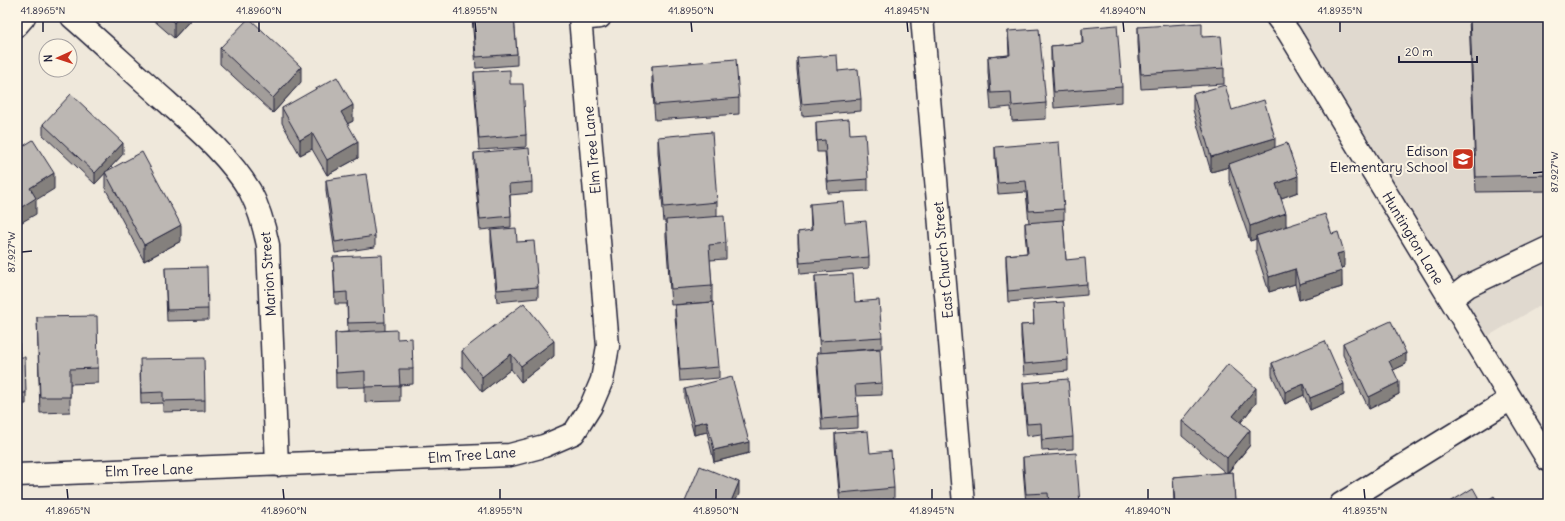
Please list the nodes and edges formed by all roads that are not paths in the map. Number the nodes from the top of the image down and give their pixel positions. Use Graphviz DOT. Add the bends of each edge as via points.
graph roads {
  1 [pos="24,17"];
  2 [pos="72,17"];
  3 [pos="922,17"];
  4 [pos="1277,17"];
  5 [pos="587,18"];
  6 [pos="17,25"];
  7 [pos="1548,248"];
  8 [pos="1450,299"];
  9 [pos="1511,399"];
  10 [pos="1548,460"];
  11 [pos="277,465"];
  12 [pos="17,475"];
  13 [pos="964,504"];
  14 [pos="1341,504"];
  1 -- 6 [label="street"];
  2 -- 11 [label="street, Marion Street" via="205,136 235,169 258,207 268,245"];
  3 -- 13 [label="street, East Church Street"];
  4 -- 8 [label="street, Huntington Lane"];
  5 -- 11 [label="street, Elm Tree Lane" via="608,346 602,380 591,406 574,433 544,446 510,455"];
  7 -- 8 [label="street" via="1468,286"];
  8 -- 9 [label="street, Huntington Lane"];
  9 -- 10 [label="street, Huntington Lane"];
  9 -- 14 [label="street"];
  11 -- 12 [label="street, Elm Tree Lane"];
}
